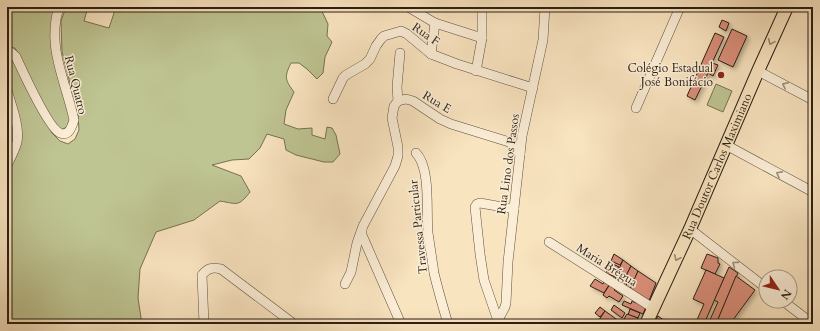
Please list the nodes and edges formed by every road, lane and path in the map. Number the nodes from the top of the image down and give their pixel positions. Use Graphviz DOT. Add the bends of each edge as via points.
graph roads {
  1 [pos="59,7"];
  2 [pos="408,7"];
  3 [pos="482,7"];
  4 [pos="545,7"];
  5 [pos="680,7"];
  6 [pos="787,7"];
  7 [pos="435,23"];
  8 [pos="482,38"];
  9 [pos="7,52"];
  10 [pos="400,53"];
  11 [pos="431,54"];
  12 [pos="476,70"];
  13 [pos="758,71"];
  14 [pos="533,88"];
  15 [pos="7,90"];
  16 [pos="333,99"];
  17 [pos="813,100"];
  18 [pos="398,101"];
  19 [pos="636,108"];
  20 [pos="522,136"];
  21 [pos="509,142"];
  22 [pos="726,145"];
  23 [pos="416,153"];
  24 [pos="520,154"];
  25 [pos="7,165"];
  26 [pos="813,192"];
  27 [pos="514,209"];
  28 [pos="690,229"];
  29 [pos="362,230"];
  30 [pos="549,242"];
  31 [pos="758,282"];
  32 [pos="345,284"];
  33 [pos="652,308"];
  34 [pos="793,309"];
  35 [pos="497,322"];
  36 [pos="204,324"];
  37 [pos="294,324"];
  38 [pos="401,324"];
  39 [pos="448,324"];
  40 [pos="646,324"];
  41 [pos="813,324"];
  1 -- 9 [label="street, Rua Quatro" via="54,23 56,51 74,120 69,131 60,134 50,123 16,57"];
  2 -- 7 [label="street"];
  3 -- 8 [label="street"];
  4 -- 14 [label="street, Rua Lino dos Passos" via="543,40"];
  5 -- 19 [label="street"];
  6 -- 13 [label="main road, Rua Doutor Carlos Maximiano, one-way"];
  7 -- 8 [label="street"];
  7 -- 11 [label="street"];
  8 -- 12 [label="street"];
  10 -- 18 [label="street"];
  11 -- 12 [label="street, Rua F"];
  11 -- 16 [label="street, Rua F" via="404,32 384,36 370,59 343,78"];
  12 -- 14 [label="street, Rua F"];
  17 -- 13 [label="street, one-way"];
  13 -- 22 [label="main road, Rua Doutor Carlos Maximiano"];
  14 -- 20 [label="street, Rua Lino dos Passos"];
  15 -- 25 [label="street" via="18,135"];
  18 -- 21 [label="street, Rua E" via="413,101 451,124"];
  18 -- 29 [label="street" via="394,106 392,118 398,156"];
  20 -- 21 [label="street"];
  20 -- 24 [label="street, Rua Lino dos Passos"];
  21 -- 24 [label="street"];
  26 -- 22 [label="street, one-way"];
  22 -- 28 [label="main road, Rua Doutor Carlos Maximiano"];
  23 -- 39 [label="street, Travessa Particular" via="424,168 428,233"];
  24 -- 27 [label="street, Rua Lino dos Passos"];
  27 -- 35 [label="street, Rua Lino dos Passos" via="506,303"];
  27 -- 35 [label="street" via="480,203 475,207 484,280"];
  31 -- 28 [label="street, one-way"];
  28 -- 33 [label="main road, Rua Doutor Carlos Maximiano, one-way"];
  29 -- 32 [label="street" via="351,272"];
  29 -- 38 [label="street"];
  30 -- 33 [label="street, Maria Brégua"];
  33 -- 40 [label="main road, Rua Doutor Carlos Maximiano"];
  34 -- 41 [label="street"];
  36 -- 37 [label="street" via="202,275 210,268 221,269"];
}
